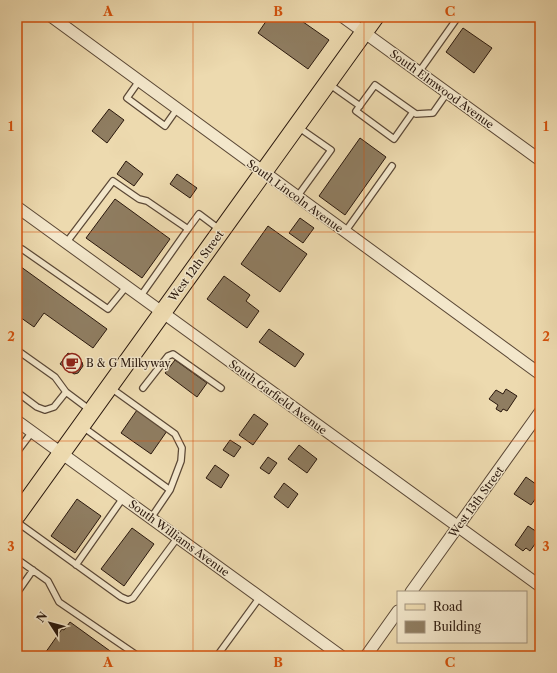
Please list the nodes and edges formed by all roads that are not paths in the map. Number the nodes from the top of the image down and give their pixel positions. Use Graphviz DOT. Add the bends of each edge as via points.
graph roads {
  1 [pos="52,17"];
  2 [pos="343,17"];
  3 [pos="375,17"];
  4 [pos="458,17"];
  5 [pos="364,32"];
  6 [pos="419,72"];
  7 [pos="139,81"];
  8 [pos="328,83"];
  9 [pos="447,93"];
  10 [pos="360,106"];
  11 [pos="177,109"];
  12 [pos="413,112"];
  13 [pos="296,126"];
  14 [pos="540,160"];
  15 [pos="392,166"];
  16 [pos="263,172"];
  17 [pos="297,197"];
  18 [pos="17,207"];
  19 [pos="188,229"];
  20 [pos="222,230"];
  21 [pos="345,232"];
  22 [pos="66,243"];
  23 [pos="17,247"];
  24 [pos="126,287"];
  25 [pos="140,297"];
  26 [pos="162,313"];
  27 [pos="17,350"];
  28 [pos="540,374"];
  29 [pos="109,387"];
  30 [pos="143,388"];
  31 [pos="221,388"];
  32 [pos="17,392"];
  33 [pos="66,392"];
  34 [pos="92,411"];
  35 [pos="540,412"];
  36 [pos="17,421"];
  37 [pos="81,426"];
  38 [pos="32,432"];
  39 [pos="17,452"];
  40 [pos="62,453"];
  41 [pos="170,490"];
  42 [pos="123,498"];
  43 [pos="17,515"];
  44 [pos="151,518"];
  45 [pos="17,522"];
  46 [pos="458,527"];
  47 [pos="178,537"];
  48 [pos="17,559"];
  49 [pos="76,565"];
  50 [pos="33,570"];
  51 [pos="540,586"];
  52 [pos="412,591"];
  53 [pos="17,593"];
  54 [pos="260,597"];
  55 [pos="397,612"];
  56 [pos="138,656"];
  57 [pos="217,656"];
  58 [pos="341,656"];
  59 [pos="366,656"];
  1 -- 7 [label="street, South Lincoln Avenue"];
  2 -- 5 [label="street, South Elmwood Avenue"];
  3 -- 5 [label="main road, West 12th Street"];
  4 -- 6 [label="lane"];
  5 -- 6 [label="street, South Elmwood Avenue"];
  5 -- 8 [label="main road, West 12th Street"];
  6 -- 9 [label="street, South Elmwood Avenue"];
  7 -- 11 [label="street, South Lincoln Avenue"];
  7 -- 11 [label="lane" via="126,98 165,126"];
  8 -- 10 [label="lane"];
  8 -- 13 [label="main road, West 12th Street"];
  9 -- 12 [label="lane" via="433,113"];
  9 -- 14 [label="street, South Elmwood Avenue"];
  10 -- 12 [label="lane" via="375,85"];
  10 -- 12 [label="lane" via="356,112 394,139"];
  11 -- 16 [label="street, South Lincoln Avenue"];
  13 -- 16 [label="main road, West 12th Street"];
  13 -- 17 [label="lane" via="331,150"];
  15 -- 21 [label="lane"];
  16 -- 17 [label="street, South Lincoln Avenue"];
  16 -- 20 [label="main road, West 12th Street"];
  17 -- 21 [label="street, South Lincoln Avenue"];
  18 -- 22 [label="street, South Garfield Avenue"];
  19 -- 20 [label="lane" via="199,214"];
  19 -- 22 [label="lane" via="113,181"];
  19 -- 25 [label="lane"];
  20 -- 26 [label="main road, West 12th Street"];
  21 -- 28 [label="street, South Lincoln Avenue"];
  22 -- 24 [label="street, South Garfield Avenue"];
  23 -- 24 [label="lane" via="108,309"];
  24 -- 25 [label="street, South Garfield Avenue"];
  25 -- 26 [label="street, South Garfield Avenue"];
  26 -- 29 [label="main road, West 12th Street"];
  26 -- 46 [label="street, South Garfield Avenue"];
  27 -- 33 [label="lane" via="55,377"];
  29 -- 34 [label="main road, West 12th Street"];
  29 -- 41 [label="lane" via="175,434 182,448 181,461"];
  30 -- 31 [label="lane" via="168,356 173,354"];
  32 -- 33 [label="lane" via="45,410 54,406"];
  33 -- 34 [label="lane"];
  34 -- 37 [label="main road, West 12th Street"];
  35 -- 46 [label="street, West 13th Street"];
  36 -- 38 [label="street, South Williams Avenue"];
  37 -- 40 [label="main road, West 12th Street"];
  37 -- 41 [label="lane"];
  38 -- 39 [label="lane"];
  38 -- 40 [label="street, South Williams Avenue"];
  40 -- 42 [label="street, South Williams Avenue"];
  40 -- 43 [label="main road, West 12th Street"];
  41 -- 44 [label="lane"];
  42 -- 44 [label="street, South Williams Avenue"];
  42 -- 49 [label="lane"];
  44 -- 47 [label="street, South Williams Avenue"];
  45 -- 49 [label="lane"];
  46 -- 51 [label="street, South Garfield Avenue"];
  46 -- 52 [label="street, West 13th Street"];
  47 -- 49 [label="lane" via="133,598 128,600"];
  47 -- 54 [label="street, South Williams Avenue"];
  48 -- 50 [label="lane"];
  50 -- 53 [label="lane"];
  50 -- 56 [label="lane" via="48,581 59,602"];
  54 -- 57 [label="lane"];
  54 -- 58 [label="street, South Williams Avenue"];
  55 -- 59 [label="street"];
}
